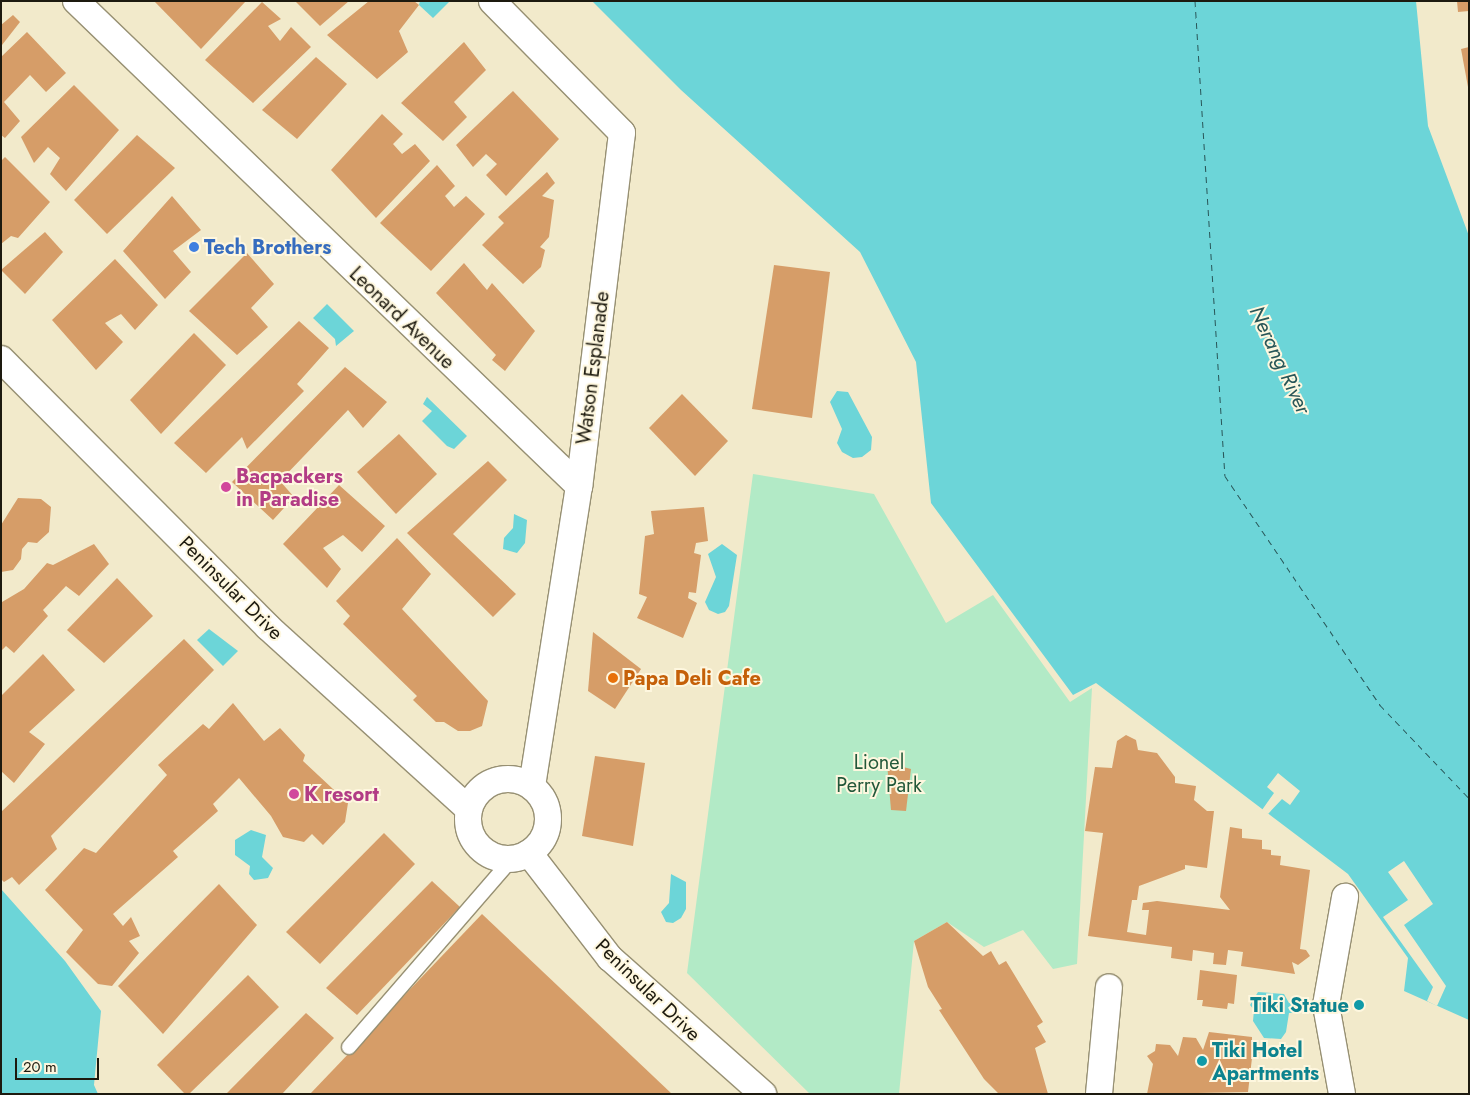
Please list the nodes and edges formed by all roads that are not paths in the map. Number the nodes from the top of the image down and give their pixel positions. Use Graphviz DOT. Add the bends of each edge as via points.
graph roads {
  1 [pos="76,1"];
  2 [pos="492,1"];
  3 [pos="1,359"];
  4 [pos="579,486"];
  5 [pos="532,786"];
  6 [pos="469,809"];
  7 [pos="520,857"];
  8 [pos="1345,897"];
  9 [pos="1110,987"];
  10 [pos="349,1047"];
  11 [pos="714,1053"];
  12 [pos="745,1094"];
  13 [pos="763,1094"];
  14 [pos="1099,1094"];
  15 [pos="1342,1094"];
  1 -- 4 [label="street, Leonard Avenue"];
  2 -- 4 [label="street, Watson Esplanade" via="622,133"];
  3 -- 6 [label="street, Peninsular Drive" via="268,627"];
  4 -- 5 [label="street, Watson Esplanade"];
  5 -- 6 [label="street" via="511,778 489,783 473,798"];
  5 -- 7 [label="street" via="540,794 548,815 544,837"];
  6 -- 7 [label="street" via="470,832 476,843 495,857"];
  7 -- 10 [label="lane"];
  7 -- 11 [label="street, Peninsular Drive" via="610,958"];
  8 -- 15 [label="street" via="1326,1004"];
  9 -- 14 [label="street"];
  11 -- 12 [label="street, Peninsular Drive"];
  11 -- 13 [label="street, Peninsular Drive"];
}
